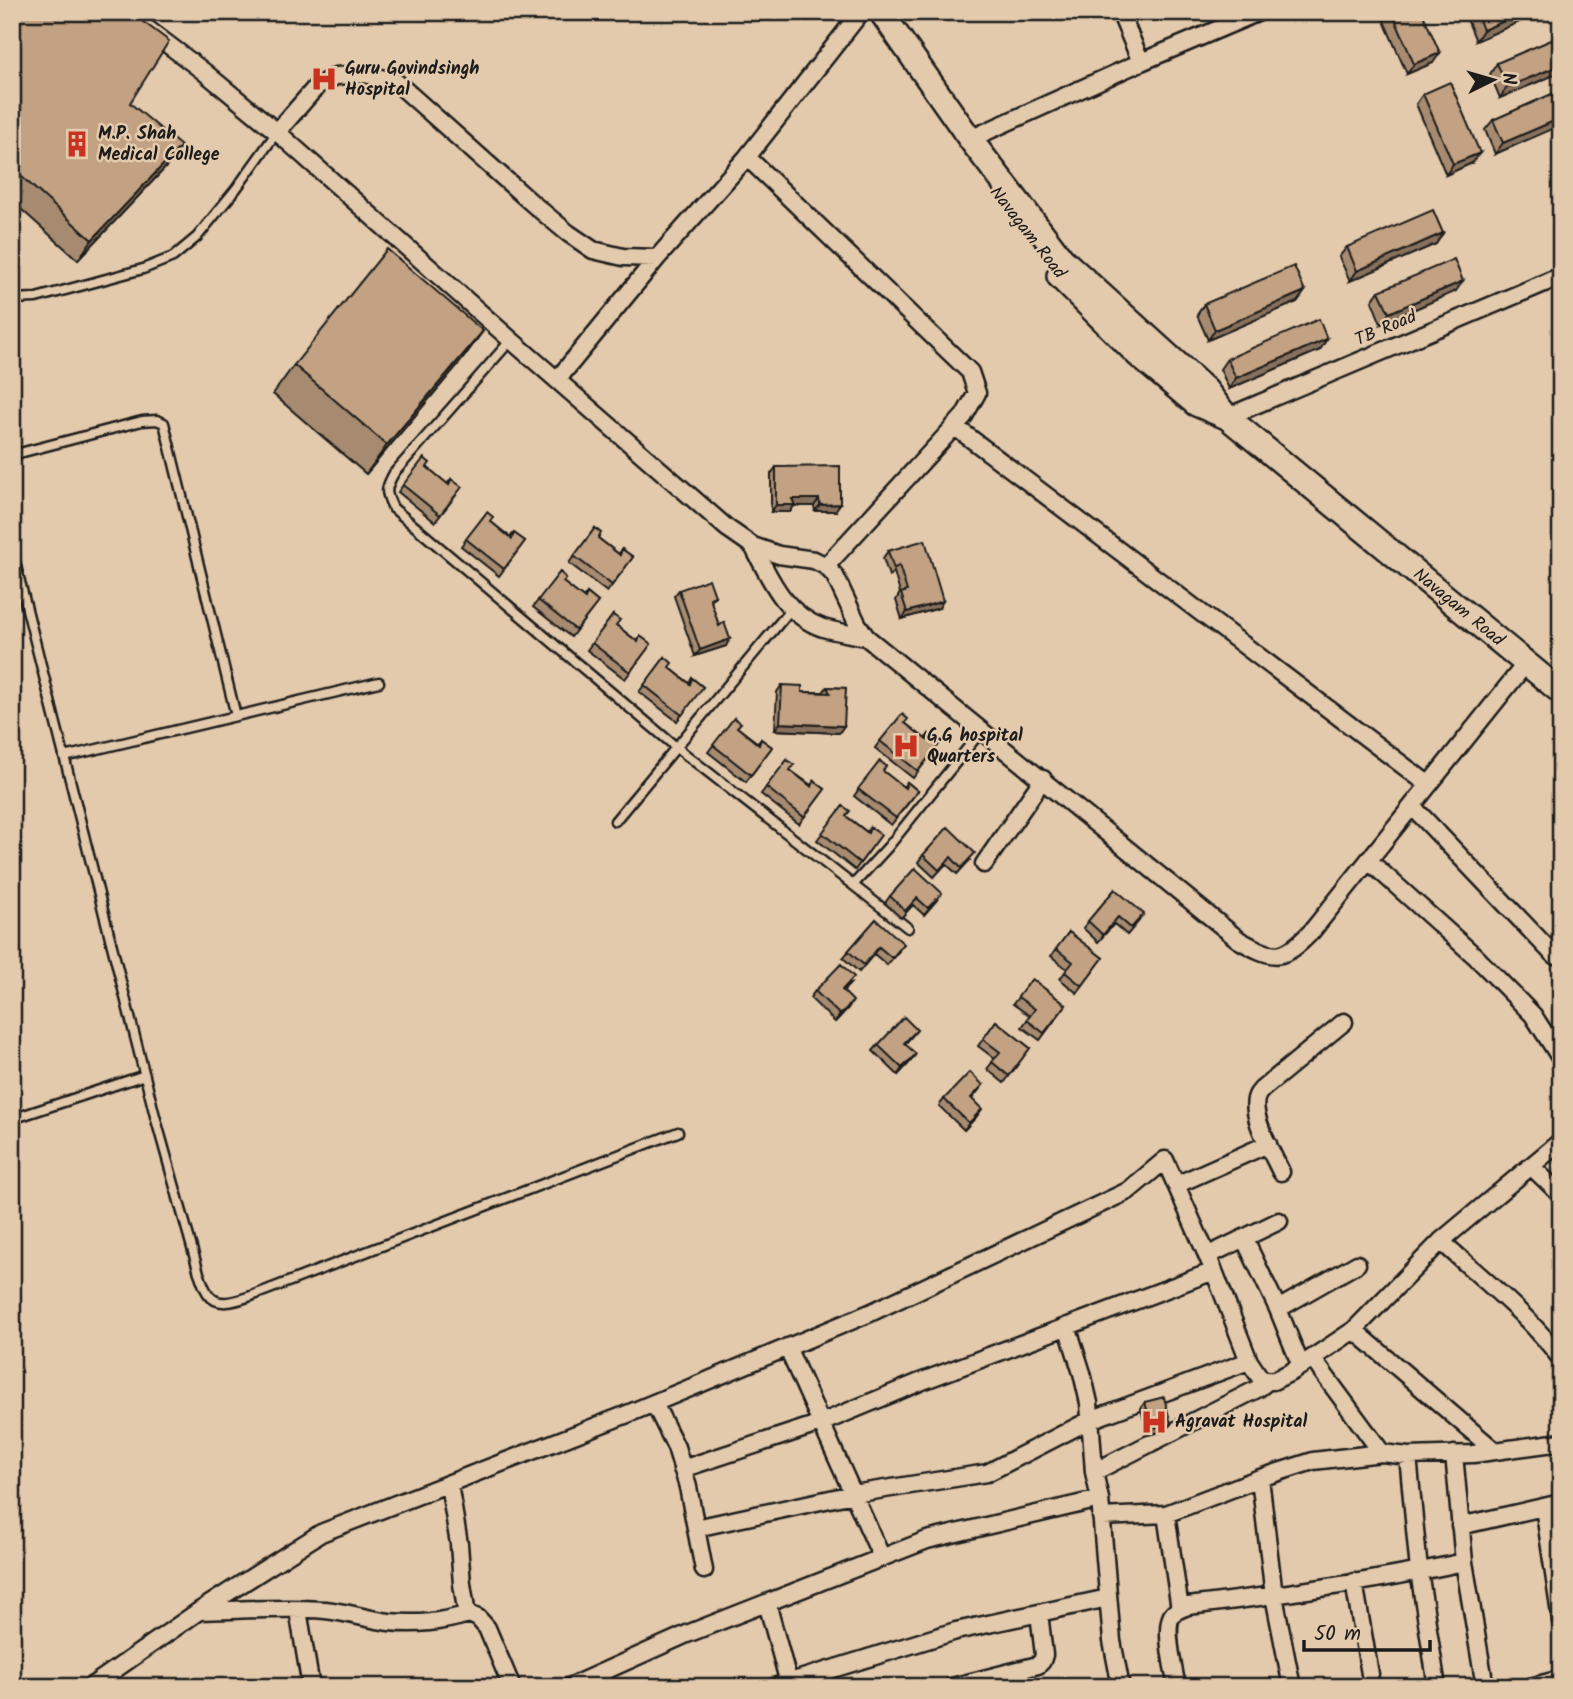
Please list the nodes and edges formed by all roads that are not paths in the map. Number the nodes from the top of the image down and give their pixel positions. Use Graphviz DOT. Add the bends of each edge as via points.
graph roads {
  1 [pos="125,12"];
  2 [pos="863,12"];
  3 [pos="881,12"];
  4 [pos="1120,12"];
  5 [pos="1259,12"];
  6 [pos="1141,62"];
  7 [pos="277,132"];
  8 [pos="970,139"];
  9 [pos="747,157"];
  10 [pos="657,258"];
  11 [pos="1561,276"];
  12 [pos="12,299"];
  13 [pos="510,340"];
  14 [pos="556,380"];
  15 [pos="1227,417"];
  16 [pos="954,426"];
  17 [pos="12,455"];
  18 [pos="753,547"];
  19 [pos="12,550"];
  20 [pos="826,566"];
  21 [pos="791,609"];
  22 [pos="866,637"];
  23 [pos="1527,663"];
  24 [pos="379,682"];
  25 [pos="1561,692"];
  26 [pos="236,716"];
  27 [pos="982,730"];
  28 [pos="676,747"];
  29 [pos="64,757"];
  30 [pos="1043,779"];
  31 [pos="1429,785"];
  32 [pos="1412,806"];
  33 [pos="615,821"];
  34 [pos="1369,860"];
  35 [pos="984,864"];
  36 [pos="853,885"];
  37 [pos="908,928"];
  38 [pos="1555,956"];
  39 [pos="1344,1022"];
  40 [pos="1561,1059"];
  41 [pos="145,1075"];
  42 [pos="12,1119"];
  43 [pos="678,1132"];
  44 [pos="1561,1141"];
  45 [pos="1268,1144"];
  46 [pos="1531,1166"];
  47 [pos="1282,1172"];
  48 [pos="1176,1185"];
  49 [pos="1561,1195"];
  50 [pos="1279,1221"];
  51 [pos="1244,1238"];
  52 [pos="1441,1241"];
  53 [pos="1210,1263"];
  54 [pos="1357,1264"];
  55 [pos="1278,1309"];
  56 [pos="1067,1326"];
  57 [pos="1354,1329"];
  58 [pos="787,1347"];
  59 [pos="1561,1359"];
  60 [pos="1249,1361"];
  61 [pos="1307,1362"];
  62 [pos="1268,1381"];
  63 [pos="654,1403"];
  64 [pos="1090,1420"];
  65 [pos="821,1423"];
  66 [pos="1561,1441"];
  67 [pos="1495,1451"];
  68 [pos="1382,1453"];
  69 [pos="1454,1454"];
  70 [pos="1408,1456"];
  71 [pos="682,1469"];
  72 [pos="1094,1472"];
  73 [pos="1260,1478"];
  74 [pos="449,1483"];
  75 [pos="853,1494"];
  76 [pos="1100,1499"];
  77 [pos="1561,1503"];
  78 [pos="1544,1507"];
  79 [pos="1166,1514"];
  80 [pos="1101,1517"];
  81 [pos="1460,1526"];
  82 [pos="696,1528"];
  83 [pos="882,1558"];
  84 [pos="1464,1562"];
  85 [pos="704,1570"];
  86 [pos="1419,1572"];
  87 [pos="1354,1582"];
  88 [pos="1558,1588"];
  89 [pos="1274,1596"];
  90 [pos="1108,1598"];
  91 [pos="767,1603"];
  92 [pos="1180,1609"];
  93 [pos="298,1610"];
  94 [pos="199,1611"];
  95 [pos="1039,1613"];
  96 [pos="469,1614"];
  97 [pos="1561,1621"];
  98 [pos="1370,1674"];
  99 [pos="1561,1679"];
  100 [pos="784,1685"];
  101 [pos="90,1687"];
  102 [pos="311,1687"];
  103 [pos="512,1687"];
  104 [pos="569,1687"];
  105 [pos="953,1687"];
  106 [pos="1121,1687"];
  107 [pos="1177,1687"];
  108 [pos="1292,1687"];
  109 [pos="1437,1687"];
  110 [pos="1485,1687"];
  111 [pos="1530,1687"];
  1 -- 7 [label="street"];
  2 -- 9 [label="street"];
  2 -- 15 [label="street, Navagam Road" via="1062,279 1138,355 1196,404"];
  3 -- 8 [label="street, Navagam Road"];
  4 -- 6 [label="street"];
  5 -- 6 [label="street"];
  6 -- 8 [label="street"];
  7 -- 10 [label="street" via="317,86 336,76 365,74 396,82 533,204 593,250"];
  7 -- 12 [label="lane" via="197,237 173,257 36,298"];
  7 -- 13 [label="street"];
  8 -- 15 [label="street, Navagam Road" via="1062,259 1206,390"];
  9 -- 10 [label="street"];
  9 -- 16 [label="street" via="971,372 977,393"];
  10 -- 14 [label="street"];
  11 -- 15 [label="street, TB Road"];
  13 -- 14 [label="street"];
  13 -- 28 [label="lane" via="394,473 386,494 404,519"];
  14 -- 18 [label="street"];
  15 -- 23 [label="street, Navagam Road"];
  16 -- 20 [label="street"];
  16 -- 31 [label="street"];
  17 -- 26 [label="lane" via="142,421 164,423"];
  18 -- 20 [label="street"];
  18 -- 21 [label="street"];
  19 -- 29 [label="lane"];
  20 -- 22 [label="street"];
  21 -- 22 [label="street" via="822,628"];
  21 -- 28 [label="lane"];
  22 -- 27 [label="street"];
  23 -- 25 [label="street, Navagam Road"];
  23 -- 31 [label="street"];
  24 -- 26 [label="lane"];
  26 -- 29 [label="lane"];
  27 -- 30 [label="street"];
  27 -- 36 [label="lane"];
  28 -- 33 [label="lane"];
  28 -- 36 [label="lane"];
  29 -- 41 [label="lane"];
  30 -- 34 [label="street" via="1239,940 1273,956 1285,954 1305,938"];
  30 -- 35 [label="street"];
  31 -- 32 [label="street"];
  32 -- 34 [label="street"];
  32 -- 38 [label="street"];
  34 -- 40 [label="street" via="1533,1015"];
  36 -- 37 [label="lane"];
  39 -- 45 [label="street" via="1257,1094 1258,1123"];
  41 -- 42 [label="lane"];
  41 -- 43 [label="lane" via="199,1273 210,1297 218,1302 254,1295"];
  44 -- 46 [label="street"];
  45 -- 47 [label="street"];
  45 -- 48 [label="street"];
  46 -- 49 [label="street"];
  46 -- 52 [label="street"];
  48 -- 53 [label="street"];
  48 -- 58 [label="street" via="1165,1160 1128,1191 870,1313"];
  50 -- 51 [label="street"];
  51 -- 53 [label="street"];
  51 -- 55 [label="street"];
  52 -- 57 [label="street"];
  52 -- 59 [label="street" via="1526,1319"];
  53 -- 56 [label="street"];
  53 -- 60 [label="street"];
  54 -- 55 [label="street"];
  55 -- 61 [label="street"];
  56 -- 64 [label="street"];
  56 -- 65 [label="street"];
  57 -- 61 [label="street"];
  57 -- 67 [label="street"];
  58 -- 63 [label="street"];
  58 -- 65 [label="street"];
  60 -- 62 [label="street" via="1261,1379"];
  60 -- 64 [label="street"];
  61 -- 62 [label="street"];
  61 -- 68 [label="street"];
  62 -- 72 [label="street"];
  63 -- 71 [label="street"];
  63 -- 74 [label="street"];
  64 -- 72 [label="street"];
  64 -- 75 [label="street" via="987,1473"];
  65 -- 71 [label="street"];
  65 -- 75 [label="street"];
  66 -- 67 [label="street"];
  67 -- 69 [label="street"];
  68 -- 70 [label="street"];
  68 -- 73 [label="street" via="1313,1461"];
  69 -- 70 [label="street"];
  69 -- 81 [label="street"];
  70 -- 86 [label="street"];
  71 -- 82 [label="street"];
  72 -- 76 [label="street"];
  73 -- 79 [label="street"];
  73 -- 89 [label="street"];
  74 -- 94 [label="street" via="321,1534"];
  74 -- 96 [label="street"];
  75 -- 82 [label="street"];
  75 -- 83 [label="street"];
  76 -- 80 [label="street"];
  76 -- 83 [label="street" via="927,1541"];
  77 -- 78 [label="street"];
  78 -- 81 [label="street"];
  78 -- 88 [label="street"];
  79 -- 80 [label="street"];
  79 -- 92 [label="street"];
  80 -- 90 [label="street"];
  81 -- 84 [label="street"];
  82 -- 85 [label="street"];
  83 -- 91 [label="street"];
  84 -- 86 [label="street"];
  84 -- 110 [label="street"];
  86 -- 87 [label="street"];
  86 -- 109 [label="street"];
  87 -- 89 [label="street"];
  87 -- 98 [label="street"];
  88 -- 97 [label="street"];
  89 -- 92 [label="street"];
  89 -- 108 [label="street"];
  90 -- 95 [label="street"];
  90 -- 106 [label="street"];
  91 -- 100 [label="street"];
  91 -- 104 [label="street"];
  92 -- 107 [label="street" via="1169,1621"];
  93 -- 94 [label="street"];
  93 -- 96 [label="street" via="412,1623"];
  93 -- 102 [label="street"];
  94 -- 101 [label="street"];
  95 -- 100 [label="street" via="956,1632"];
  95 -- 105 [label="street" via="1044,1647 1038,1665"];
  96 -- 103 [label="street" via="487,1628"];
  99 -- 111 [label="street"];
}
